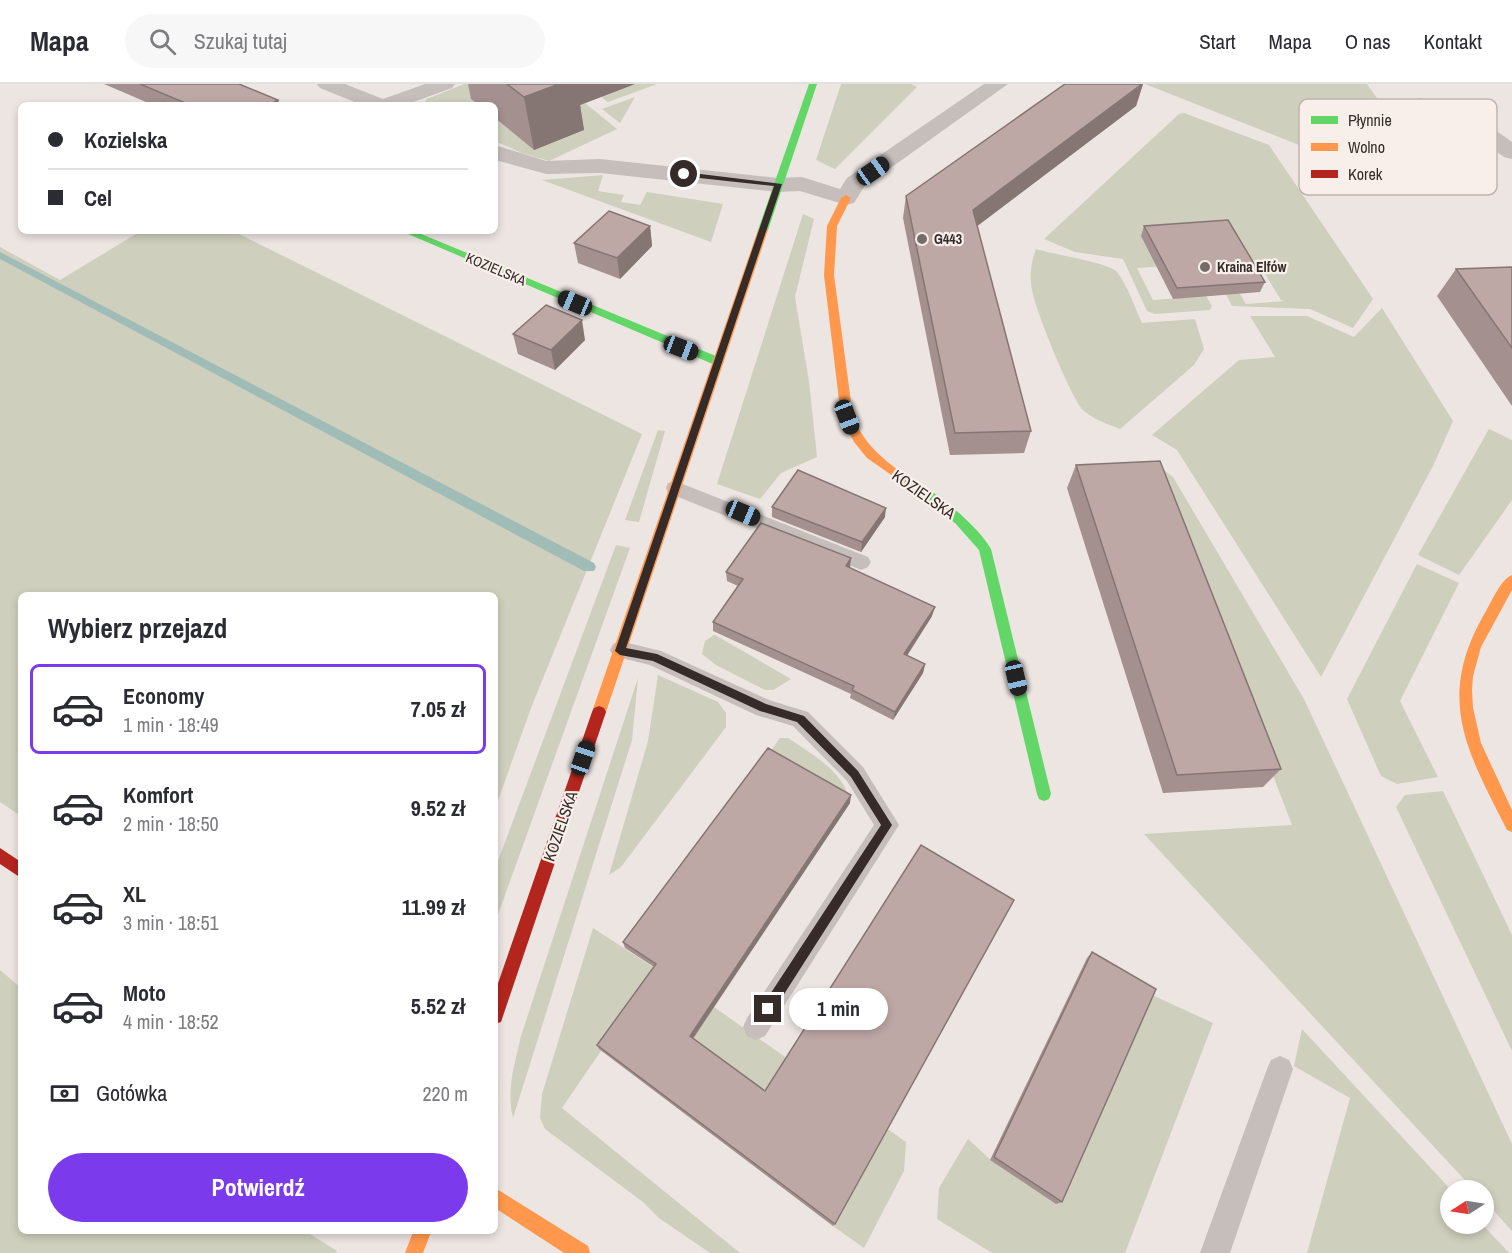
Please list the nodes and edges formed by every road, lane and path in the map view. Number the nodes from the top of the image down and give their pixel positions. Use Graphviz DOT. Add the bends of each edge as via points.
graph roads {
  1 [pos="327,84"];
  2 [pos="445,84"];
  3 [pos="813,84"];
  4 [pos="998,84"];
  5 [pos="375,102"];
  6 [pos="392,102"];
  7 [pos="1497,142"];
  8 [pos="1512,152"];
  9 [pos="498,153"];
  10 [pos="778,184"];
  11 [pos="846,198"];
  12 [pos="412,234"];
  13 [pos="719,363"];
  14 [pos="675,488"];
  15 [pos="861,562"];
  16 [pos="1512,580"];
  17 [pos="620,651"];
  18 [pos="1044,795"];
  19 [pos="1512,825"];
  20 [pos="0,855"];
  21 [pos="18,869"];
  22 [pos="498,1007"];
  23 [pos="756,1027"];
  24 [pos="1280,1069"];
  25 [pos="498,1199"];
  26 [pos="421,1234"];
  27 [pos="414,1253"];
  28 [pos="581,1253"];
  29 [pos="1215,1253"];
  1 -- 5 [label="street"];
  2 -- 6 [label="street"];
  3 -- 10 [label="street, KOZIELSKA"];
  4 -- 11 [label="street, KOZIELSKA" via="855,183"];
  7 -- 8 [label="street"];
  9 -- 10 [label="street" via="539,167 578,170 600,166"];
  10 -- 11 [label="street" via="802,184"];
  10 -- 13 [label="street, KOZIELSKA"];
  11 -- 18 [label="street, KOZIELSKA" via="832,226 829,275 847,417 869,456 962,521 985,549"];
  12 -- 13 [label="street, KOZIELSKA"];
  13 -- 14 [label="street, KOZIELSKA"];
  14 -- 15 [label="lane"];
  14 -- 17 [label="street, KOZIELSKA"];
  16 -- 19 [label="street" via="1474,650 1465,688 1488,779"];
  17 -- 22 [label="street, KOZIELSKA"];
  17 -- 23 [label="lane" via="654,657 764,708 800,719 855,774 887,825"];
  20 -- 21 [label="street"];
  24 -- 29 [label="lane"];
  25 -- 28 [label="street"];
  26 -- 27 [label="street"];
}
